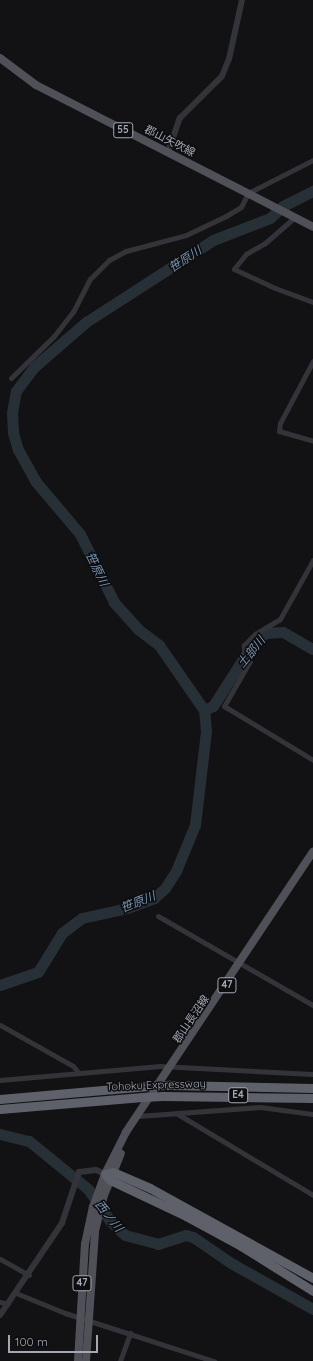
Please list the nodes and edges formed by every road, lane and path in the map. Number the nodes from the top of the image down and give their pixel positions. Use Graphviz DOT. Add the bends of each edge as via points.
graph roads {
  1 [pos="242,0"];
  2 [pos="0,58"];
  3 [pos="168,152"];
  4 [pos="313,160"];
  5 [pos="250,194"];
  6 [pos="293,216"];
  7 [pos="313,227"];
  8 [pos="313,302"];
  9 [pos="313,361"];
  10 [pos="12,378"];
  11 [pos="313,441"];
  12 [pos="313,560"];
  13 [pos="313,760"];
  14 [pos="313,852"];
  15 [pos="158,916"];
  16 [pos="241,963"];
  17 [pos="313,1005"];
  18 [pos="0,1024"];
  19 [pos="172,1066"];
  20 [pos="78,1072"];
  21 [pos="313,1074"];
  22 [pos="0,1080"];
  23 [pos="313,1088"];
  24 [pos="313,1098"];
  25 [pos="0,1099"];
  26 [pos="0,1109"];
  27 [pos="176,1113"];
  28 [pos="313,1114"];
  29 [pos="138,1116"];
  30 [pos="110,1175"];
  31 [pos="313,1195"];
  32 [pos="0,1259"];
  33 [pos="29,1275"];
  34 [pos="313,1278"];
  35 [pos="313,1291"];
  36 [pos="16,1293"];
  37 [pos="0,1302"];
  38 [pos="8,1304"];
  39 [pos="0,1315"];
  40 [pos="84,1318"];
  41 [pos="130,1333"];
  42 [pos="78,1361"];
  43 [pos="86,1361"];
  44 [pos="120,1361"];
  45 [pos="214,1361"];
  1 -- 3 [label="street" via="224,72 216,84 180,118"];
  2 -- 3 [label="main road, 郡山矢吹線 / 55" via="28,81"];
  3 -- 5 [label="main road, 郡山矢吹線 / 55"];
  4 -- 5 [label="street"];
  5 -- 6 [label="main road, 郡山矢吹線 / 55"];
  5 -- 10 [label="street" via="241,207 221,219 186,235 126,251 109,260 90,278 73,312 54,336"];
  6 -- 7 [label="main road, 郡山矢吹線 / 55"];
  6 -- 8 [label="street" via="268,241 245,254 234,269"];
  9 -- 11 [label="street" via="280,423 279,431"];
  12 -- 13 [label="street" via="280,619 255,634 244,645 244,652 250,655 250,661 230,692 224,709"];
  14 -- 16 [label="main road, 郡山長沼線 / 47"];
  15 -- 16 [label="street"];
  16 -- 17 [label="street"];
  16 -- 19 [label="main road, 郡山長沼線 / 47"];
  18 -- 20 [label="street" via="73,1066"];
  19 -- 20 [label="street"];
  19 -- 21 [label="street"];
  19 -- 29 [label="main road, 郡山長沼線 / 47"];
  20 -- 22 [label="street"];
  23 -- 25 [label="highway, Tohoku Expressway / E4, bridge" via="170,1085"];
  24 -- 26 [label="highway, Tohoku Expressway / E4, bridge" via="163,1096"];
  27 -- 28 [label="street" via="260,1107"];
  27 -- 29 [label="street"];
  27 -- 31 [label="street"];
  29 -- 30 [label="main road, 郡山長沼線 / 47"];
  30 -- 33 [label="street" via="96,1170 79,1172 62,1223"];
  30 -- 34 [label="highway" via="192,1209"];
  30 -- 35 [label="highway" via="186,1216"];
  30 -- 40 [label="main road, 郡山長沼線 / 47" via="96,1210"];
  32 -- 33 [label="street"];
  33 -- 36 [label="street"];
  36 -- 38 [label="street"];
  36 -- 40 [label="street"];
  37 -- 38 [label="street"];
  38 -- 39 [label="street"];
  40 -- 41 [label="street"];
  40 -- 42 [label="main road, 郡山長沼線 / 47"];
  40 -- 43 [label="main road, 郡山長沼線 / 47"];
  41 -- 44 [label="street"];
  41 -- 45 [label="street"];
}
